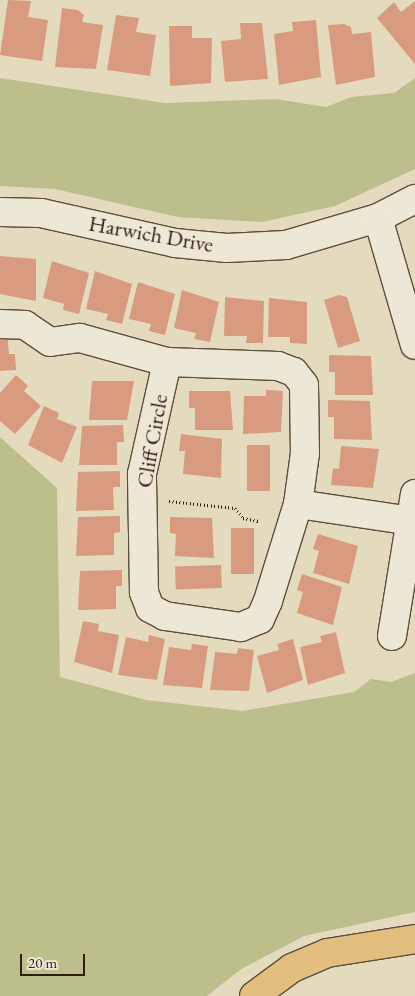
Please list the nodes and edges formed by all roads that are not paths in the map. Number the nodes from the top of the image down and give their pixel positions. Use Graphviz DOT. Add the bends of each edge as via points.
graph roads {
  1 [pos="415,199"];
  2 [pos="0,212"];
  3 [pos="378,218"];
  4 [pos="0,324"];
  5 [pos="415,345"];
  6 [pos="167,362"];
  7 [pos="415,494"];
  8 [pos="298,504"];
  9 [pos="412,521"];
  10 [pos="392,636"];
  11 [pos="415,939"];
  12 [pos="254,996"];
  1 -- 3 [label="street, Harwich Drive"];
  2 -- 3 [label="street, Harwich Drive" via="41,213 175,243 227,248 286,245"];
  3 -- 5 [label="street"];
  4 -- 6 [label="street" via="25,325 50,342 80,338"];
  6 -- 8 [label="street, Cliff Circle" via="278,366 294,372 304,385 305,453"];
  6 -- 8 [label="street, Cliff Circle" via="142,474 144,592 150,608 165,616 241,627 260,619"];
  7 -- 9 [label="street"];
  8 -- 9 [label="street"];
  9 -- 10 [label="street"];
  11 -- 12 [label="main road" via="327,953 292,968"];
}
